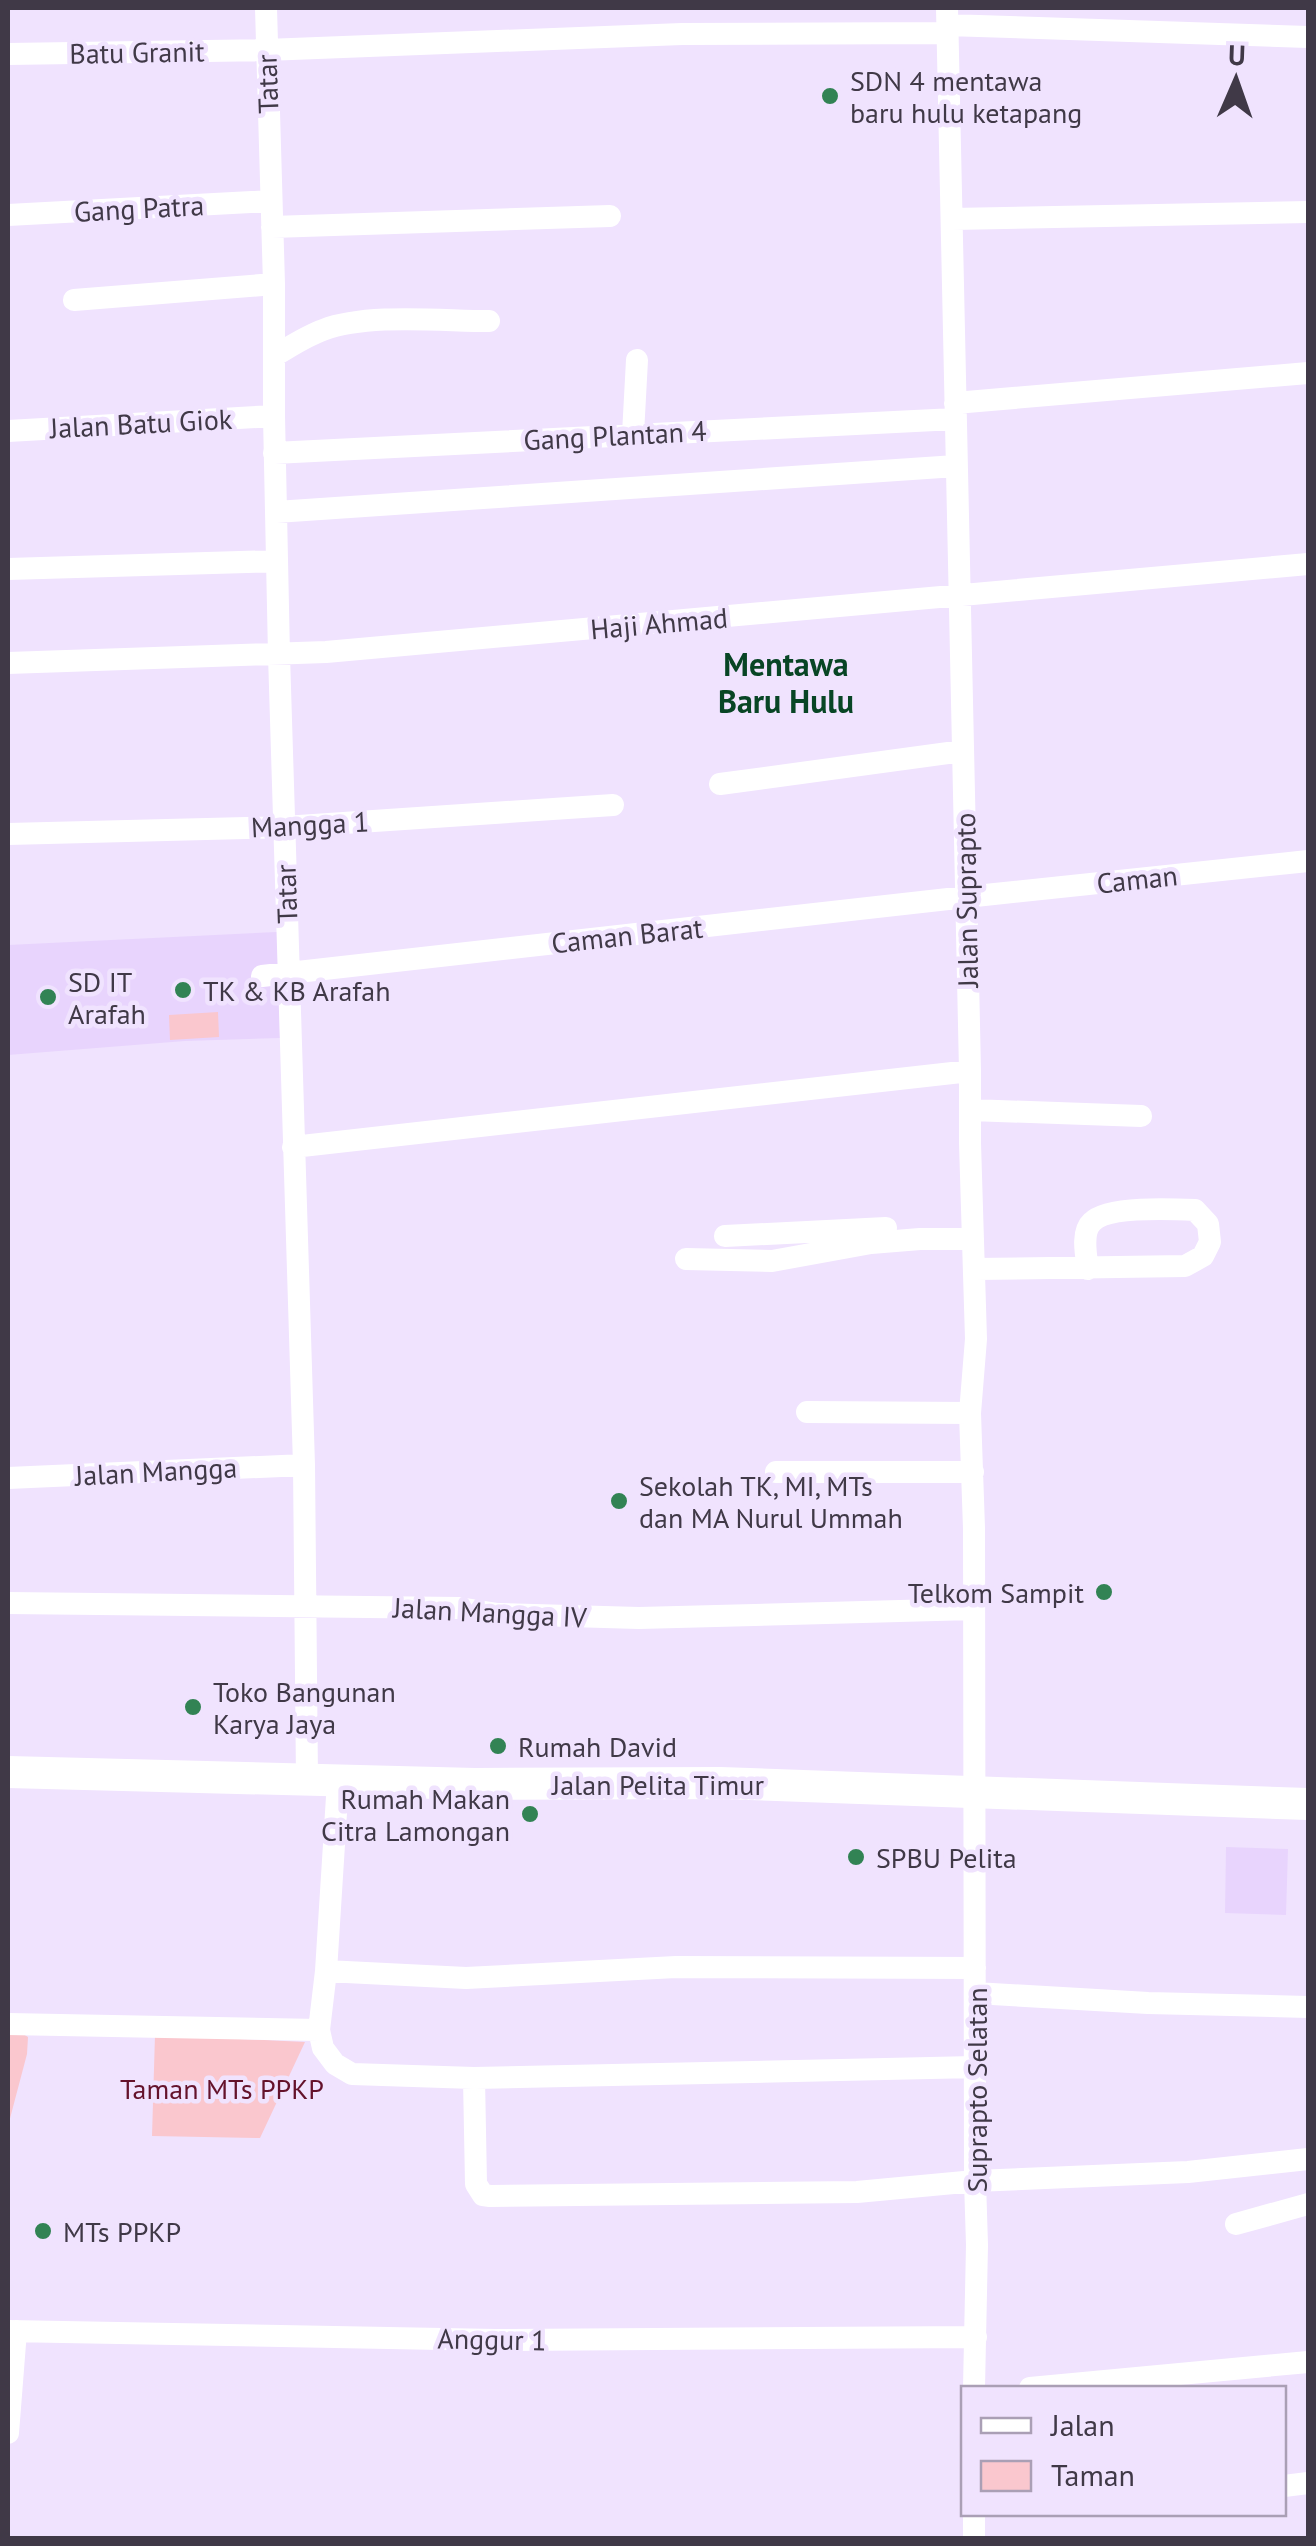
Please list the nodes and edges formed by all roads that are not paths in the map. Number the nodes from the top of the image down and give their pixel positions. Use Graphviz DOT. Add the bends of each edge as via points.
graph roads {
  1 [pos="266,8"];
  2 [pos="947,22"];
  3 [pos="1308,37"];
  4 [pos="266,50"];
  5 [pos="8,54"];
  6 [pos="271,201"];
  7 [pos="1308,212"];
  8 [pos="8,215"];
  9 [pos="610,216"];
  10 [pos="952,219"];
  11 [pos="272,227"];
  12 [pos="274,284"];
  13 [pos="74,300"];
  14 [pos="490,322"];
  15 [pos="274,356"];
  16 [pos="637,360"];
  17 [pos="1308,372"];
  18 [pos="955,411"];
  19 [pos="274,416"];
  20 [pos="8,431"];
  21 [pos="633,434"];
  22 [pos="274,453"];
  23 [pos="956,466"];
  24 [pos="276,512"];
  25 [pos="277,561"];
  26 [pos="1308,564"];
  27 [pos="8,569"];
  28 [pos="960,597"];
  29 [pos="279,655"];
  30 [pos="8,663"];
  31 [pos="963,751"];
  32 [pos="720,784"];
  33 [pos="613,805"];
  34 [pos="284,827"];
  35 [pos="8,834"];
  36 [pos="1308,861"];
  37 [pos="966,897"];
  38 [pos="289,973"];
  39 [pos="262,976"];
  40 [pos="970,1071"];
  41 [pos="970,1110"];
  42 [pos="1141,1116"];
  43 [pos="293,1147"];
  44 [pos="972,1231"];
  45 [pos="725,1236"];
  46 [pos="686,1259"];
  47 [pos="1088,1268"];
  48 [pos="975,1269"];
  49 [pos="808,1412"];
  50 [pos="970,1414"];
  51 [pos="304,1465"];
  52 [pos="776,1472"];
  53 [pos="973,1472"];
  54 [pos="8,1478"];
  55 [pos="8,1603"];
  56 [pos="306,1605"];
  57 [pos="973,1609"];
  58 [pos="8,1772"];
  59 [pos="323,1780"];
  60 [pos="974,1792"];
  61 [pos="1308,1804"];
  62 [pos="975,1968"];
  63 [pos="326,1972"];
  64 [pos="976,1993"];
  65 [pos="1308,2008"];
  66 [pos="8,2024"];
  67 [pos="319,2030"];
  68 [pos="974,2067"];
  69 [pos="474,2078"];
  70 [pos="1308,2159"];
  71 [pos="975,2181"];
  72 [pos="1308,2204"];
  73 [pos="1236,2224"];
  74 [pos="12,2331"];
  75 [pos="976,2337"];
  76 [pos="1308,2362"];
  77 [pos="974,2386"];
  78 [pos="1051,2386"];
  79 [pos="8,2433"];
  1 -- 4 [label="street, Tatar"];
  2 -- 3 [label="street, Batu Granit"];
  2 -- 4 [label="street, Batu Granit"];
  2 -- 10 [label="street, Jalan Suprapto"];
  4 -- 5 [label="street, Batu Granit"];
  4 -- 6 [label="street, Tatar"];
  6 -- 8 [label="street, Gang Patra"];
  6 -- 11 [label="street, Tatar"];
  7 -- 10 [label="street"];
  9 -- 11 [label="street"];
  10 -- 18 [label="street, Jalan Suprapto"];
  11 -- 12 [label="street, Tatar"];
  12 -- 13 [label="street"];
  12 -- 15 [label="street, Tatar"];
  14 -- 15 [label="street" via="339,326"];
  15 -- 19 [label="street, Tatar"];
  16 -- 21 [label="street"];
  17 -- 18 [label="street, Gang Plantan 4"];
  18 -- 21 [label="street, Gang Plantan 4"];
  18 -- 23 [label="street, Jalan Suprapto"];
  19 -- 20 [label="street, Jalan Batu Giok"];
  19 -- 22 [label="street, Tatar"];
  21 -- 22 [label="street, Gang Plantan 4"];
  22 -- 24 [label="street, Tatar"];
  23 -- 24 [label="street"];
  23 -- 28 [label="street, Jalan Suprapto"];
  24 -- 25 [label="street, Tatar"];
  25 -- 27 [label="street"];
  25 -- 29 [label="street, Tatar"];
  26 -- 28 [label="street, Haji Ahmad"];
  28 -- 29 [label="street, Haji Ahmad"];
  28 -- 31 [label="street, Jalan Suprapto"];
  29 -- 30 [label="street, Haji Ahmad"];
  29 -- 34 [label="street, Tatar"];
  31 -- 32 [label="street"];
  31 -- 37 [label="street, Jalan Suprapto"];
  33 -- 34 [label="street, Mangga 1"];
  34 -- 35 [label="street, Mangga 1"];
  34 -- 38 [label="street, Tatar"];
  36 -- 37 [label="street, Caman"];
  37 -- 38 [label="street, Caman Barat"];
  37 -- 40 [label="street, Jalan Suprapto"];
  38 -- 39 [label="street, Caman Barat"];
  38 -- 43 [label="street, Tatar"];
  40 -- 41 [label="street, Jalan Suprapto"];
  40 -- 43 [label="street"];
  41 -- 42 [label="street"];
  41 -- 44 [label="street, Jalan Suprapto"];
  43 -- 51 [label="street, Tatar"];
  44 -- 45 [label="street"];
  44 -- 46 [label="street" via="772,1261"];
  44 -- 48 [label="street, Jalan Suprapto"];
  47 -- 47 [label="street" via="1087,1230 1100,1216 1195,1210 1208,1224 1203,1256 1185,1266"];
  47 -- 48 [label="street"];
  48 -- 50 [label="street, Jalan Suprapto"];
  49 -- 50 [label="street"];
  50 -- 53 [label="street, Jalan Suprapto"];
  51 -- 54 [label="street, Jalan Mangga"];
  51 -- 56 [label="street, Tatar"];
  52 -- 53 [label="street"];
  53 -- 57 [label="street, Jalan Suprapto"];
  55 -- 56 [label="street, Jalan Mangga IV"];
  56 -- 57 [label="street, Jalan Mangga IV" via="639,1618"];
  56 -- 59 [label="street, Tatar"];
  57 -- 60 [label="street, Jalan Suprapto"];
  58 -- 59 [label="street, Jalan Pelita Timur"];
  59 -- 60 [label="street, Jalan Pelita Timur"];
  59 -- 63 [label="street, Tatar"];
  60 -- 61 [label="street, Jalan Pelita Timur"];
  60 -- 62 [label="street, Suprapto Selatan"];
  62 -- 63 [label="street" via="676,1967 466,1978"];
  62 -- 64 [label="street, Suprapto Selatan"];
  63 -- 67 [label="street, Tatar"];
  64 -- 65 [label="street"];
  64 -- 68 [label="street, Suprapto Selatan"];
  66 -- 67 [label="street"];
  67 -- 69 [label="street" via="335,2064 352,2074"];
  68 -- 69 [label="street"];
  68 -- 71 [label="street, Suprapto Selatan"];
  69 -- 71 [label="street" via="476,2184 483,2195 857,2192"];
  70 -- 71 [label="street" via="1188,2172"];
  71 -- 75 [label="street, Suprapto Selatan"];
  72 -- 73 [label="street"];
  74 -- 75 [label="street, Anggur 1" via="496,2340"];
  74 -- 79 [label="street"];
  75 -- 77 [label="street, Suprapto Selatan"];
  76 -- 78 [label="street"];
}
